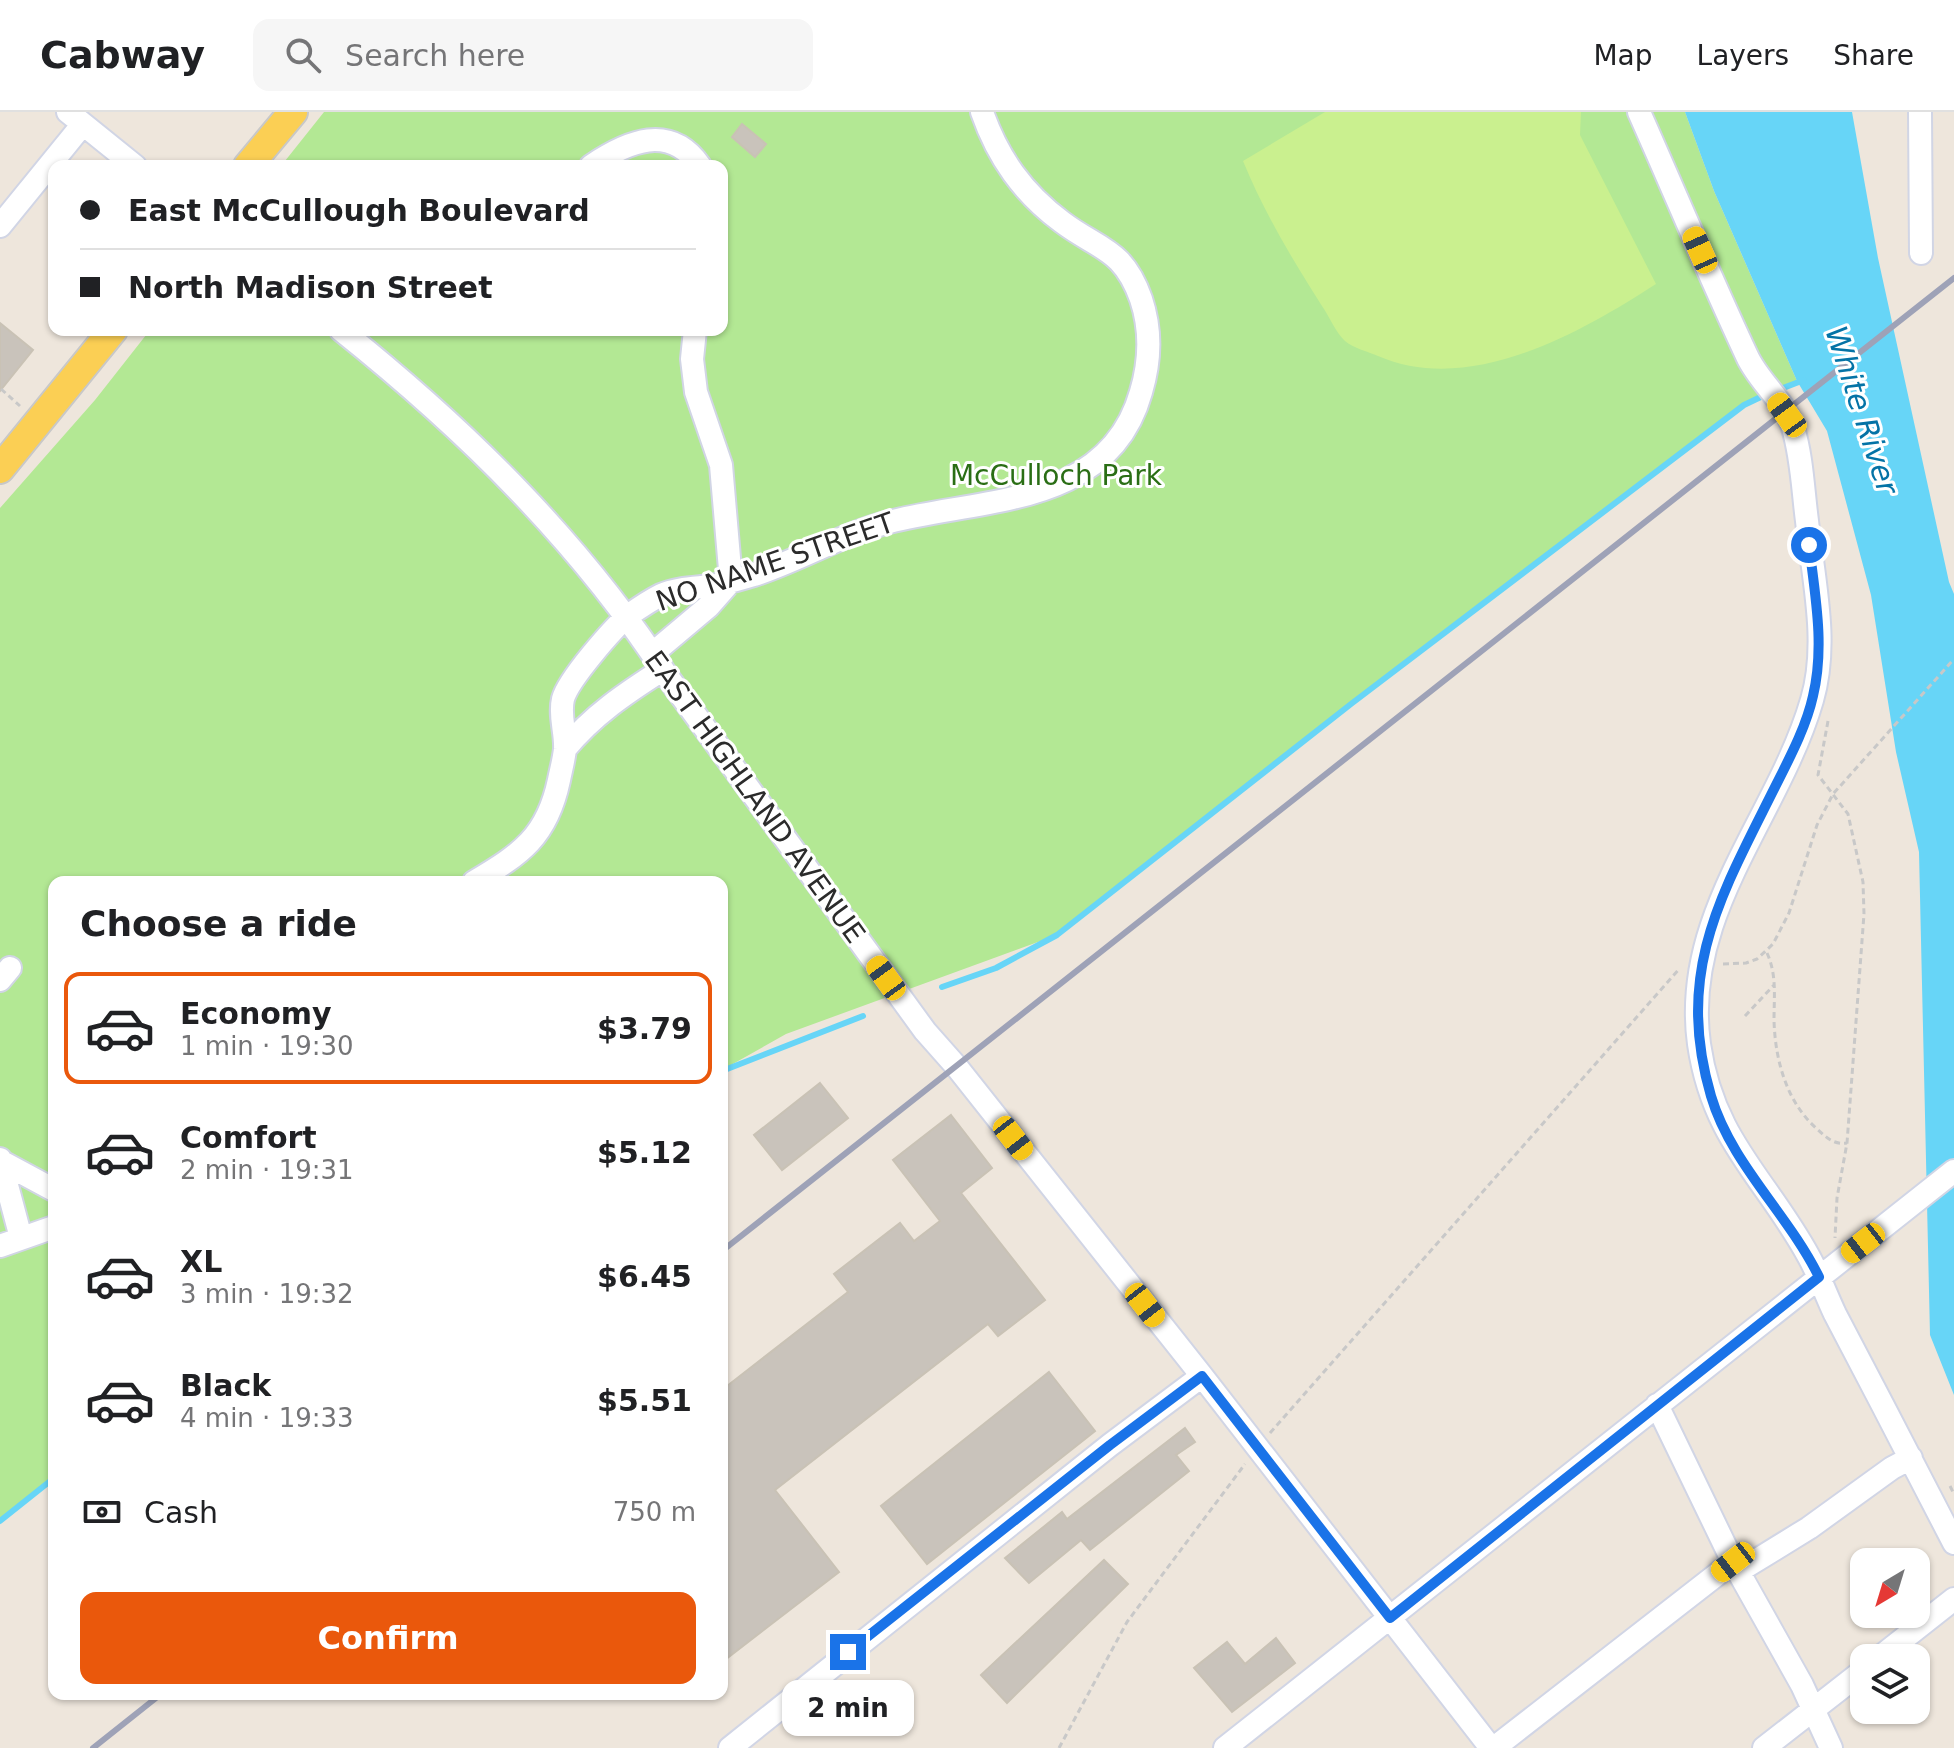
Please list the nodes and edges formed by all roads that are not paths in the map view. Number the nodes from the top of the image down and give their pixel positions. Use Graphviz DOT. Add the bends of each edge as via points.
graph roads {
  1 [pos="293,112"];
  2 [pos="982,112"];
  3 [pos="1639,112"];
  4 [pos="1920,112"];
  5 [pos="75,118"];
  6 [pos="128,160"];
  7 [pos="253,160"];
  8 [pos="602,160"];
  9 [pos="694,160"];
  10 [pos="0,226"];
  11 [pos="1921,253"];
  12 [pos="108,336"];
  13 [pos="348,336"];
  14 [pos="694,336"];
  15 [pos="5,454"];
  16 [pos="731,581"];
  17 [pos="627,617"];
  18 [pos="657,662"];
  19 [pos="565,749"];
  20 [pos="484,876"];
  21 [pos="1,1161"];
  22 [pos="1954,1171"];
  23 [pos="48,1187"];
  24 [pos="48,1229"];
  25 [pos="10,1242"];
  26 [pos="1819,1277"];
  27 [pos="1202,1376"];
  28 [pos="1657,1405"];
  29 [pos="1911,1458"];
  30 [pos="1954,1543"];
  31 [pos="1736,1567"];
  32 [pos="1954,1599"];
  33 [pos="1390,1618"];
  34 [pos="1897,1644"];
  35 [pos="1850,1681"];
  36 [pos="1813,1710"];
  37 [pos="755,1740"];
  38 [pos="730,1748"];
  39 [pos="1225,1748"];
  40 [pos="1493,1748"];
  41 [pos="1764,1748"];
  42 [pos="1831,1748"];
  1 -- 7 [label="main road"];
  2 -- 16 [label="street, NO NAME STREET" via="1014,177 1064,224 1114,255 1135,284 1145,313 1148,359 1132,417 1104,455 1050,489 847,534"];
  3 -- 26 [label="street" via="1749,361 1793,428 1817,608 1818,670 1798,737 1720,900 1700,965 1697,1005 1712,1100 1725,1130"];
  4 -- 11 [label="street"];
  5 -- 6 [label="street"];
  5 -- 10 [label="street"];
  8 -- 9 [label="street" via="657,138 678,145"];
  12 -- 15 [label="main road"];
  13 -- 17 [label="street, EAST HIGHLAND AVENUE" via="494,464 576,551"];
  14 -- 16 [label="street" via="696,392 721,465"];
  16 -- 17 [label="street, NO NAME STREET" via="662,595"];
  16 -- 18 [label="street"];
  17 -- 18 [label="street, EAST HIGHLAND AVENUE"];
  17 -- 19 [label="street, NO NAME STREET" via="564,694"];
  18 -- 19 [label="street" via="584,725"];
  18 -- 27 [label="street, EAST HIGHLAND AVENUE" via="925,1031"];
  19 -- 20 [label="street, NO NAME STREET" via="547,821 505,864"];
  21 -- 23 [label="street"];
  21 -- 25 [label="street"];
  22 -- 26 [label="street"];
  24 -- 25 [label="street"];
  26 -- 28 [label="street"];
  26 -- 29 [label="street"];
  27 -- 33 [label="street, EAST HIGHLAND AVENUE"];
  27 -- 37 [label="street" via="1110,1445"];
  28 -- 31 [label="street"];
  28 -- 33 [label="street"];
  29 -- 30 [label="street"];
  29 -- 31 [label="street" via="1809,1528"];
  31 -- 36 [label="street"];
  31 -- 40 [label="street"];
  32 -- 34 [label="street"];
  33 -- 39 [label="street"];
  33 -- 40 [label="street, EAST HIGHLAND AVENUE"];
  35 -- 36 [label="street"];
  36 -- 41 [label="street"];
  36 -- 42 [label="street"];
  37 -- 38 [label="street"];
}
